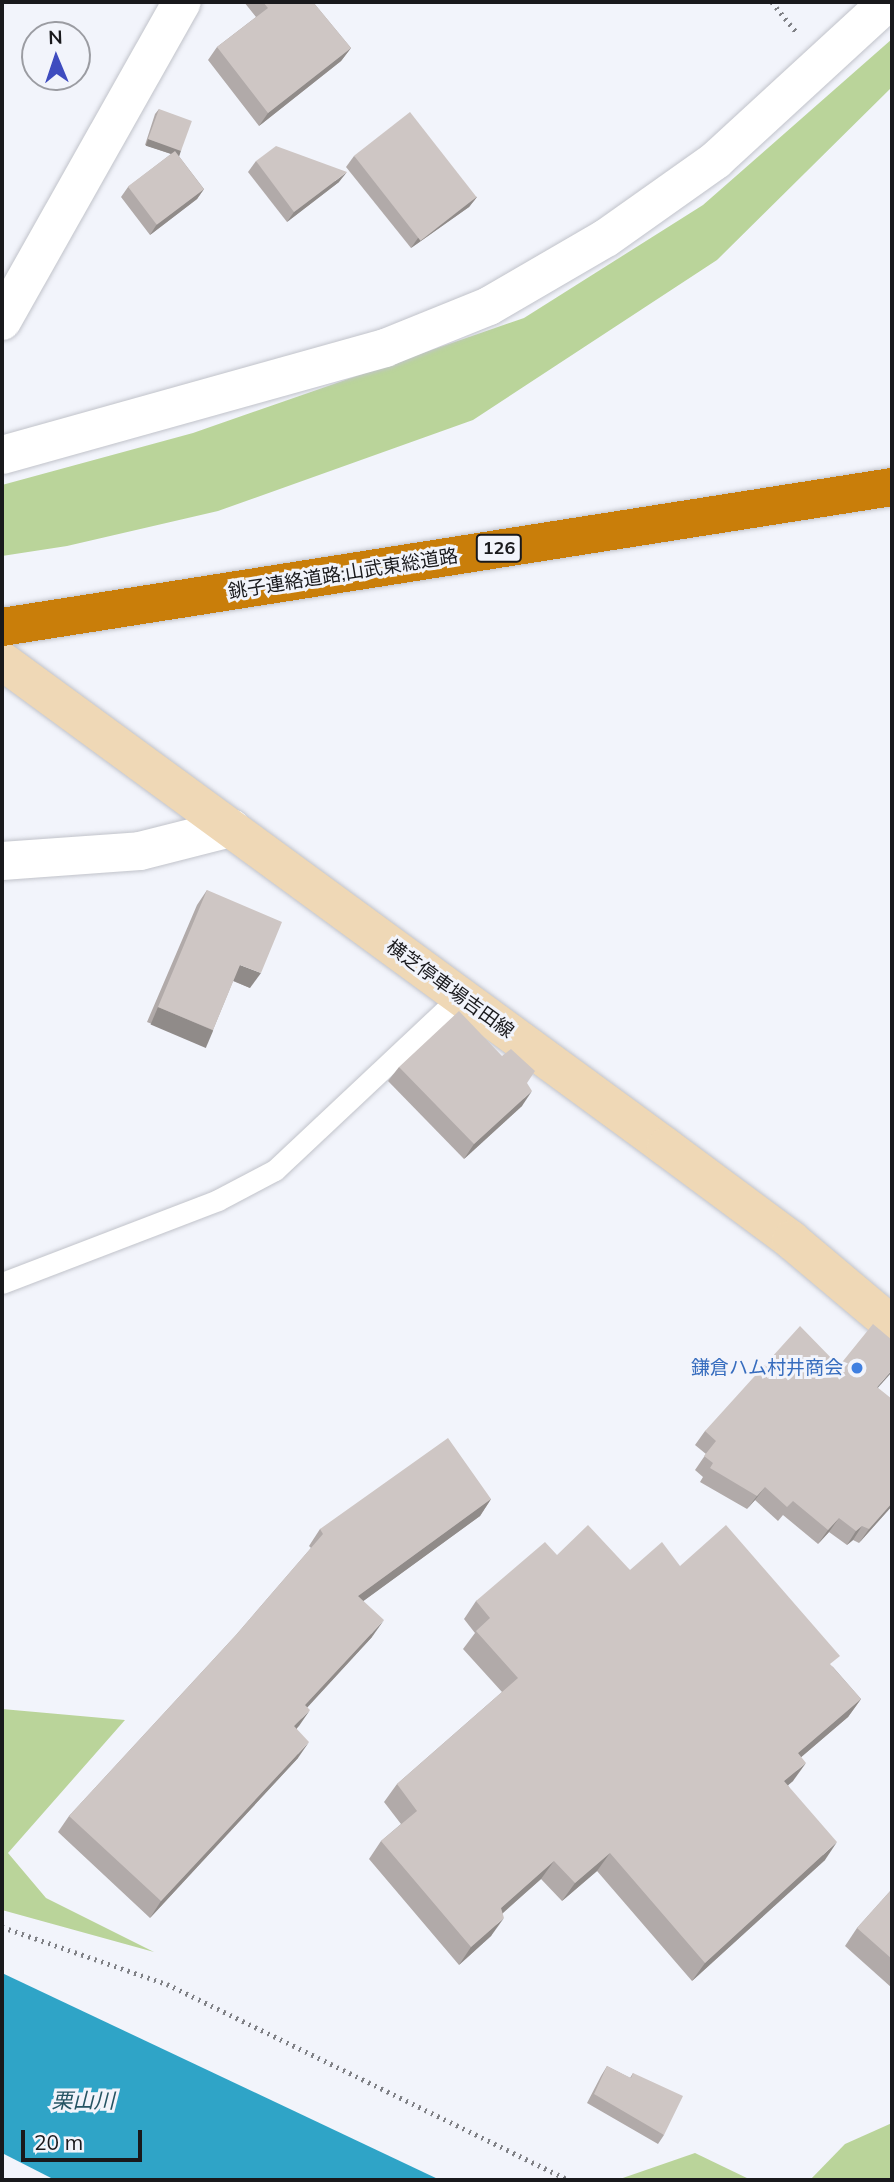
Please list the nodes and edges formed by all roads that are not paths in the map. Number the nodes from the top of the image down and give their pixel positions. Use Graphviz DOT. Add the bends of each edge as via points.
graph roads {
  1 [pos="182,2"];
  2 [pos="888,2"];
  3 [pos="2,321"];
  4 [pos="2,455"];
  5 [pos="892,487"];
  6 [pos="2,627"];
  7 [pos="2,661"];
  8 [pos="231,828"];
  9 [pos="2,861"];
  10 [pos="460,996"];
  11 [pos="2,1283"];
  12 [pos="892,1325"];
  1 -- 3 [label="street"];
  2 -- 4 [label="street" via="716,160 606,238 489,306 372,352"];
  5 -- 6 [label="highway, 銚子連絡道路;山武東総道路 / 126"];
  7 -- 8 [label="main road, 横芝停車場吉田線"];
  8 -- 9 [label="street" via="140,851"];
  8 -- 10 [label="main road, 横芝停車場吉田線"];
  10 -- 11 [label="lane" via="275,1170 218,1200"];
  10 -- 12 [label="main road, 横芝停車場吉田線" via="791,1240"];
}
